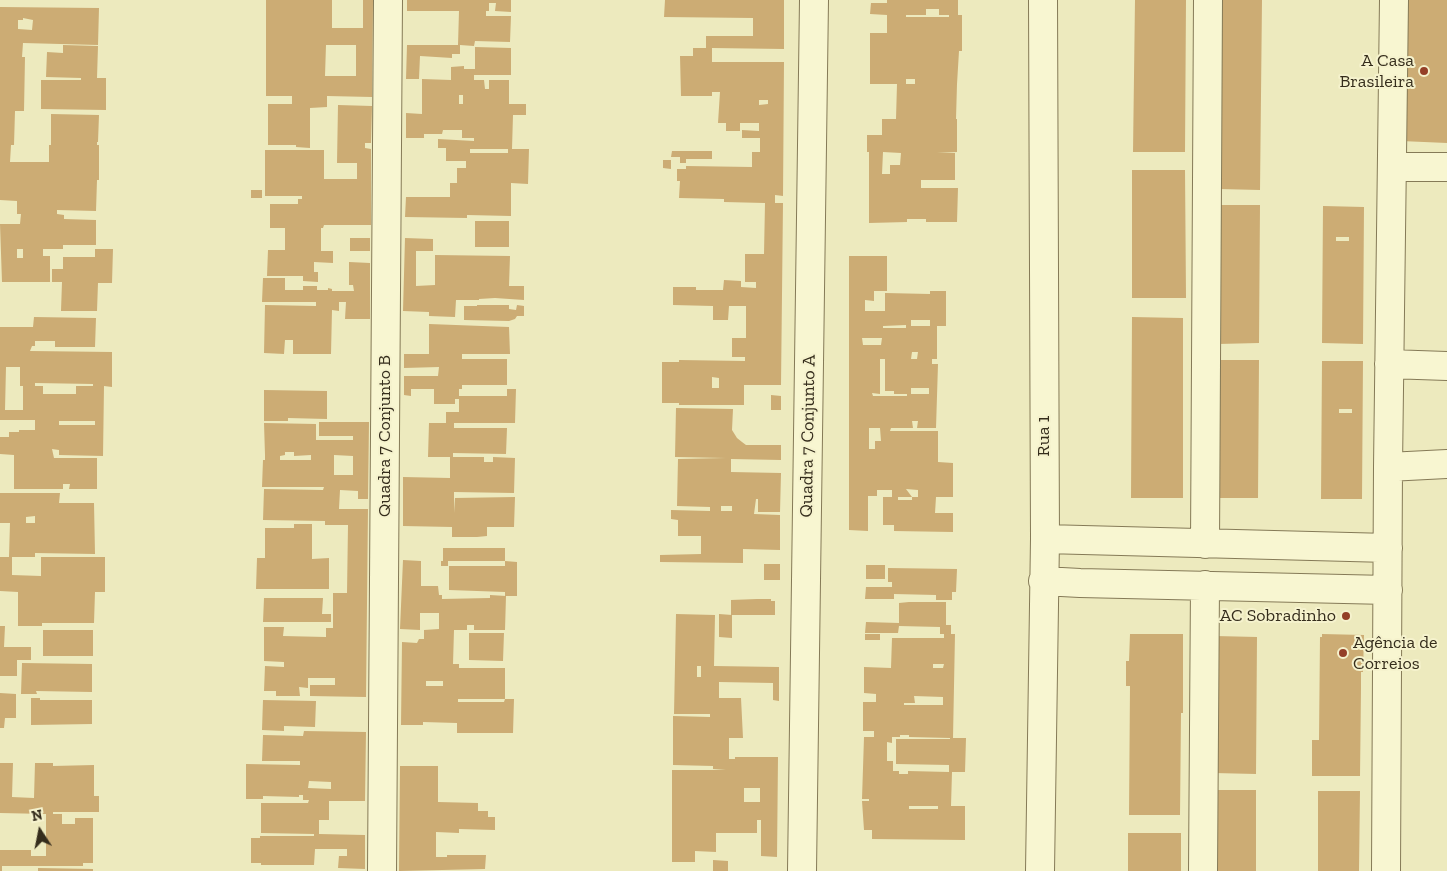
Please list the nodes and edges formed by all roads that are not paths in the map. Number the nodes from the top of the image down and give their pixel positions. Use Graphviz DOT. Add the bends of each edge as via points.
graph roads {
  1 [pos="388,0"];
  2 [pos="814,0"];
  3 [pos="1043,0"];
  4 [pos="1208,0"];
  5 [pos="1394,0"];
  6 [pos="1392,167"];
  7 [pos="1447,167"];
  8 [pos="1389,364"];
  9 [pos="1447,366"];
  10 [pos="1447,464"];
  11 [pos="1388,467"];
  12 [pos="1045,539"];
  13 [pos="1131,541"];
  14 [pos="1205,544"];
  15 [pos="1334,547"];
  16 [pos="1388,548"];
  17 [pos="1044,581"];
  18 [pos="1130,583"];
  19 [pos="1205,585"];
  20 [pos="1332,588"];
  21 [pos="1388,590"];
  22 [pos="382,871"];
  23 [pos="802,871"];
  24 [pos="1040,871"];
  25 [pos="1203,871"];
  26 [pos="1386,871"];
  1 -- 22 [label="street, Quadra 7 Conjunto B"];
  2 -- 23 [label="street, Quadra 7 Conjunto A"];
  3 -- 12 [label="street, Rua 1"];
  4 -- 14 [label="street"];
  5 -- 6 [label="street"];
  6 -- 7 [label="street"];
  6 -- 8 [label="street"];
  8 -- 9 [label="street"];
  8 -- 11 [label="street"];
  10 -- 11 [label="street"];
  11 -- 16 [label="street"];
  12 -- 13 [label="street"];
  12 -- 17 [label="street, Rua 1"];
  13 -- 14 [label="street"];
  13 -- 18 [label="street"];
  14 -- 15 [label="street"];
  15 -- 16 [label="street"];
  15 -- 20 [label="street"];
  16 -- 21 [label="street"];
  17 -- 18 [label="street"];
  17 -- 24 [label="street, Rua 1"];
  18 -- 19 [label="street"];
  19 -- 20 [label="street"];
  19 -- 25 [label="street"];
  20 -- 21 [label="street"];
  21 -- 26 [label="street"];
}
